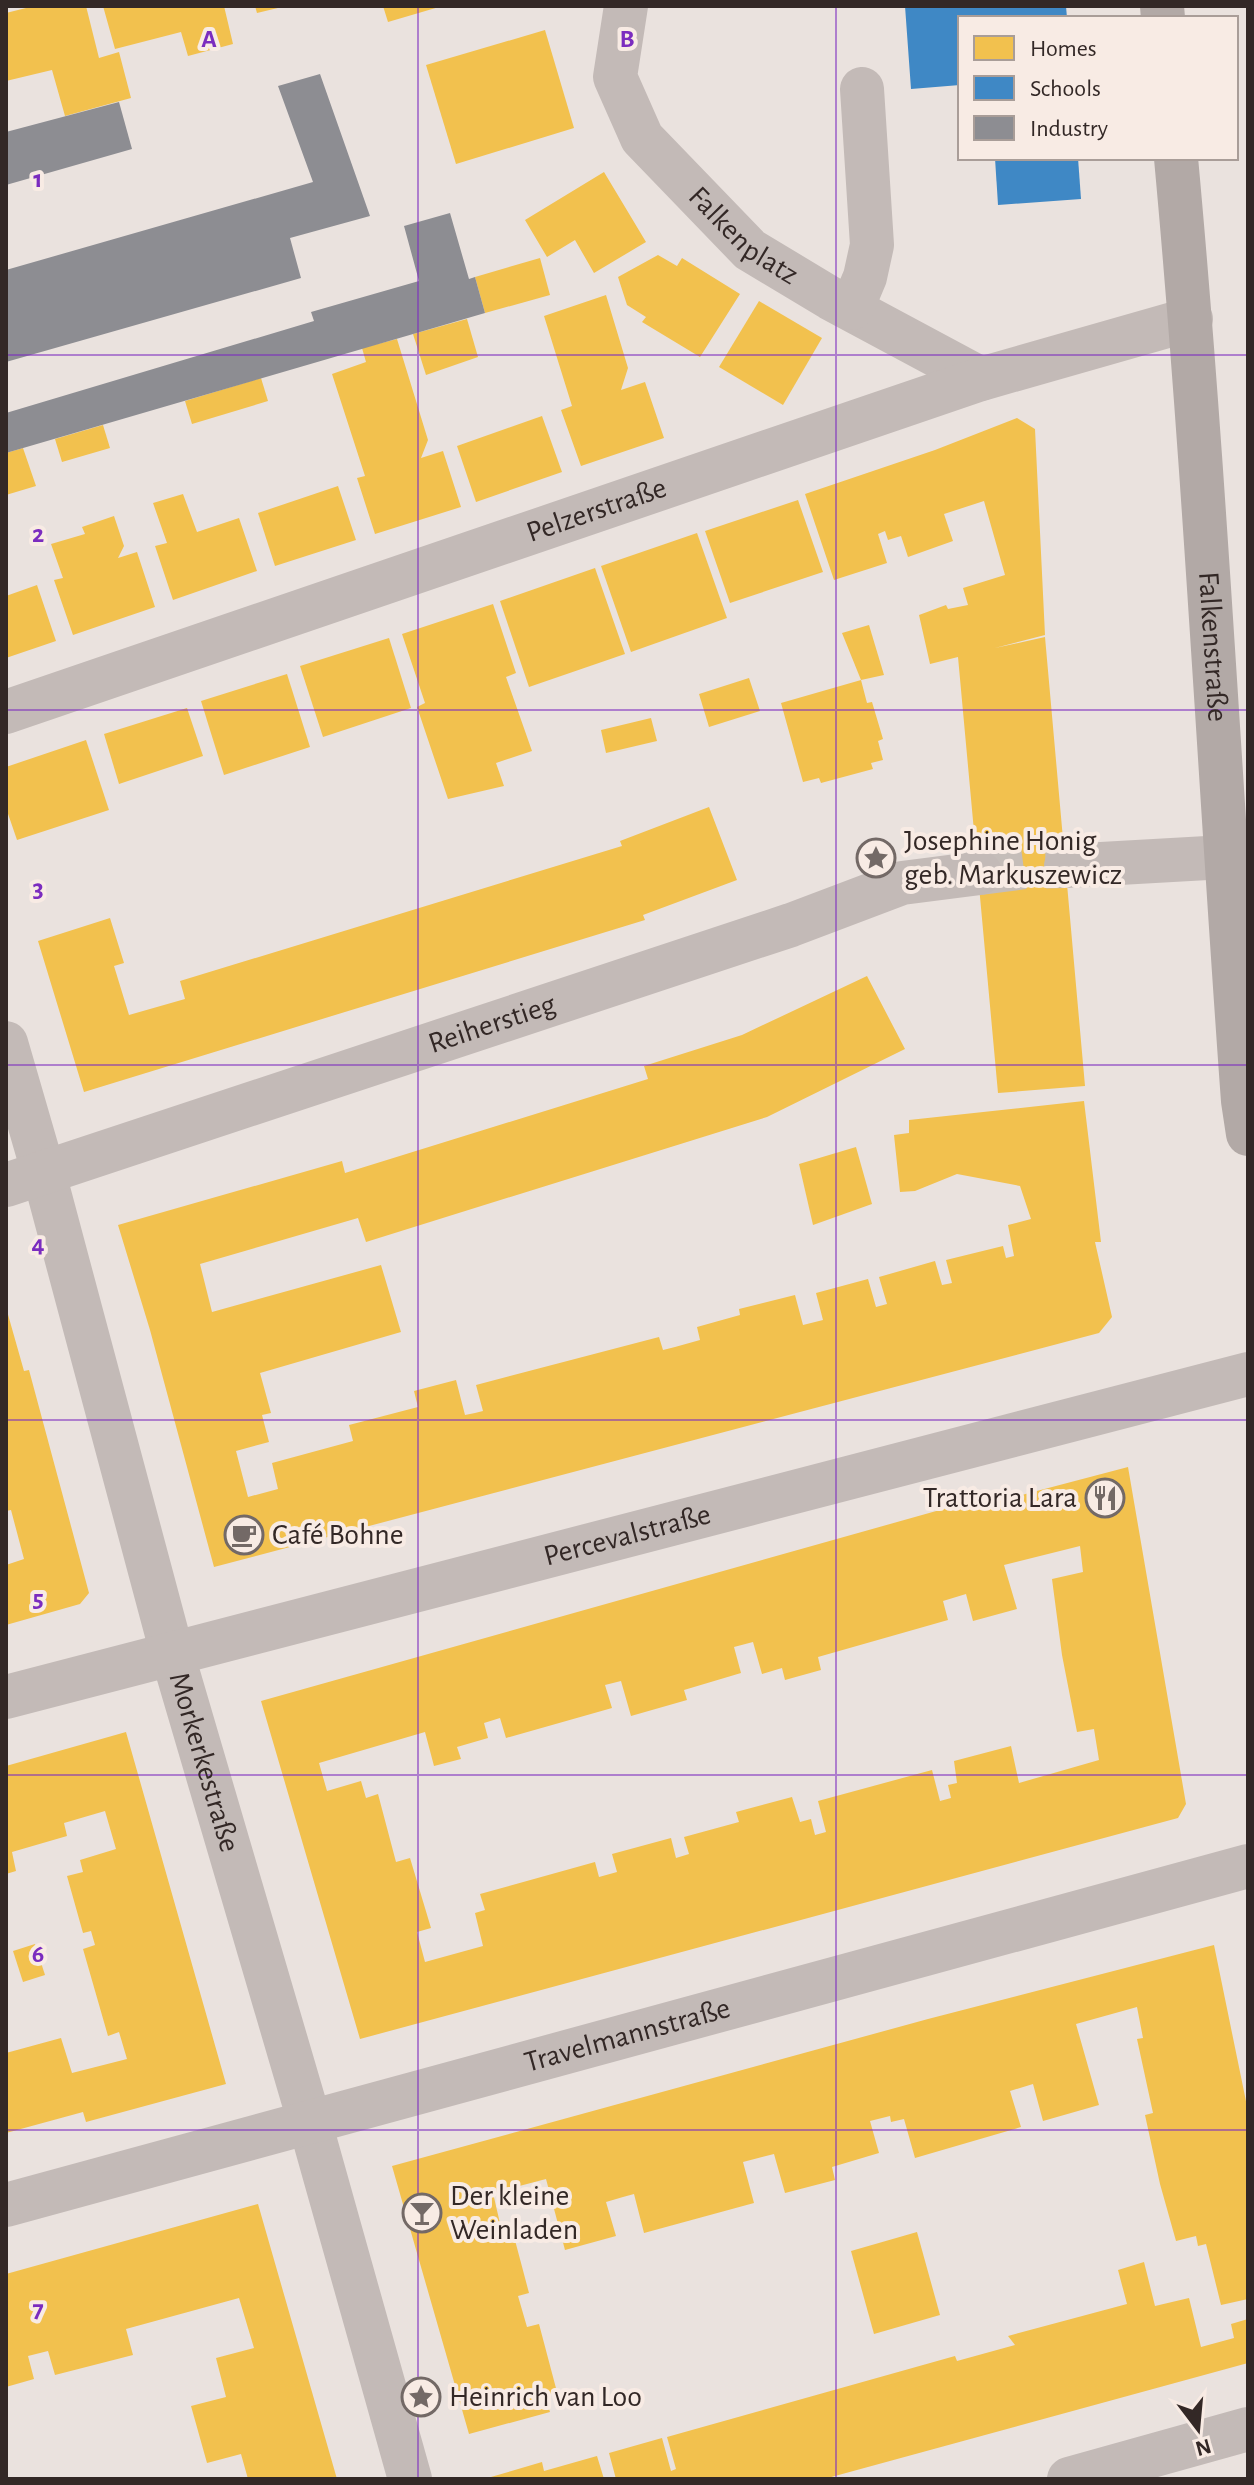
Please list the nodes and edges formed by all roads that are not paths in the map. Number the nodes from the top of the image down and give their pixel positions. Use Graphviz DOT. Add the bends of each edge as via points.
graph roads {
  1 [pos="626,6"];
  2 [pos="862,89"];
  3 [pos="1176,160"];
  4 [pos="852,308"];
  5 [pos="1191,319"];
  6 [pos="981,379"];
  7 [pos="6,712"];
  8 [pos="1225,857"];
  9 [pos="1066,866"];
  10 [pos="980,873"];
  11 [pos="6,1043"];
  12 [pos="1248,1134"];
  13 [pos="25,1180"];
  14 [pos="1248,1374"];
  15 [pos="172,1653"];
  16 [pos="6,1697"];
  17 [pos="1248,1866"];
  18 [pos="310,2123"];
  19 [pos="6,2205"];
  20 [pos="1248,2429"];
  21 [pos="410,2479"];
  22 [pos="1069,2479"];
  1 -- 4 [label="street, Falkenplatz" via="615,77 642,138 750,250"];
  2 -- 4 [label="street" via="872,245"];
  3 -- 5 [label="main road, Falkenstraße"];
  4 -- 6 [label="street, Falkenplatz"];
  5 -- 6 [label="street, Pelzerstraße"];
  5 -- 8 [label="main road, Falkenstraße"];
  6 -- 7 [label="street, Pelzerstraße"];
  8 -- 9 [label="street"];
  8 -- 12 [label="main road, Falkenstraße"];
  10 -- 13 [label="street, Reiherstieg" via="902,883 791,925"];
  11 -- 13 [label="street, Morkerkestraße"];
  13 -- 15 [label="street, Morkerkestraße"];
  14 -- 15 [label="street, Percevalstraße"];
  15 -- 16 [label="street, Percevalstraße"];
  15 -- 18 [label="street, Morkerkestraße"];
  17 -- 18 [label="street, Travelmannstraße"];
  18 -- 19 [label="street, Travelmannstraße"];
  18 -- 21 [label="street, Morkerkestraße"];
  20 -- 22 [label="street"];
}
